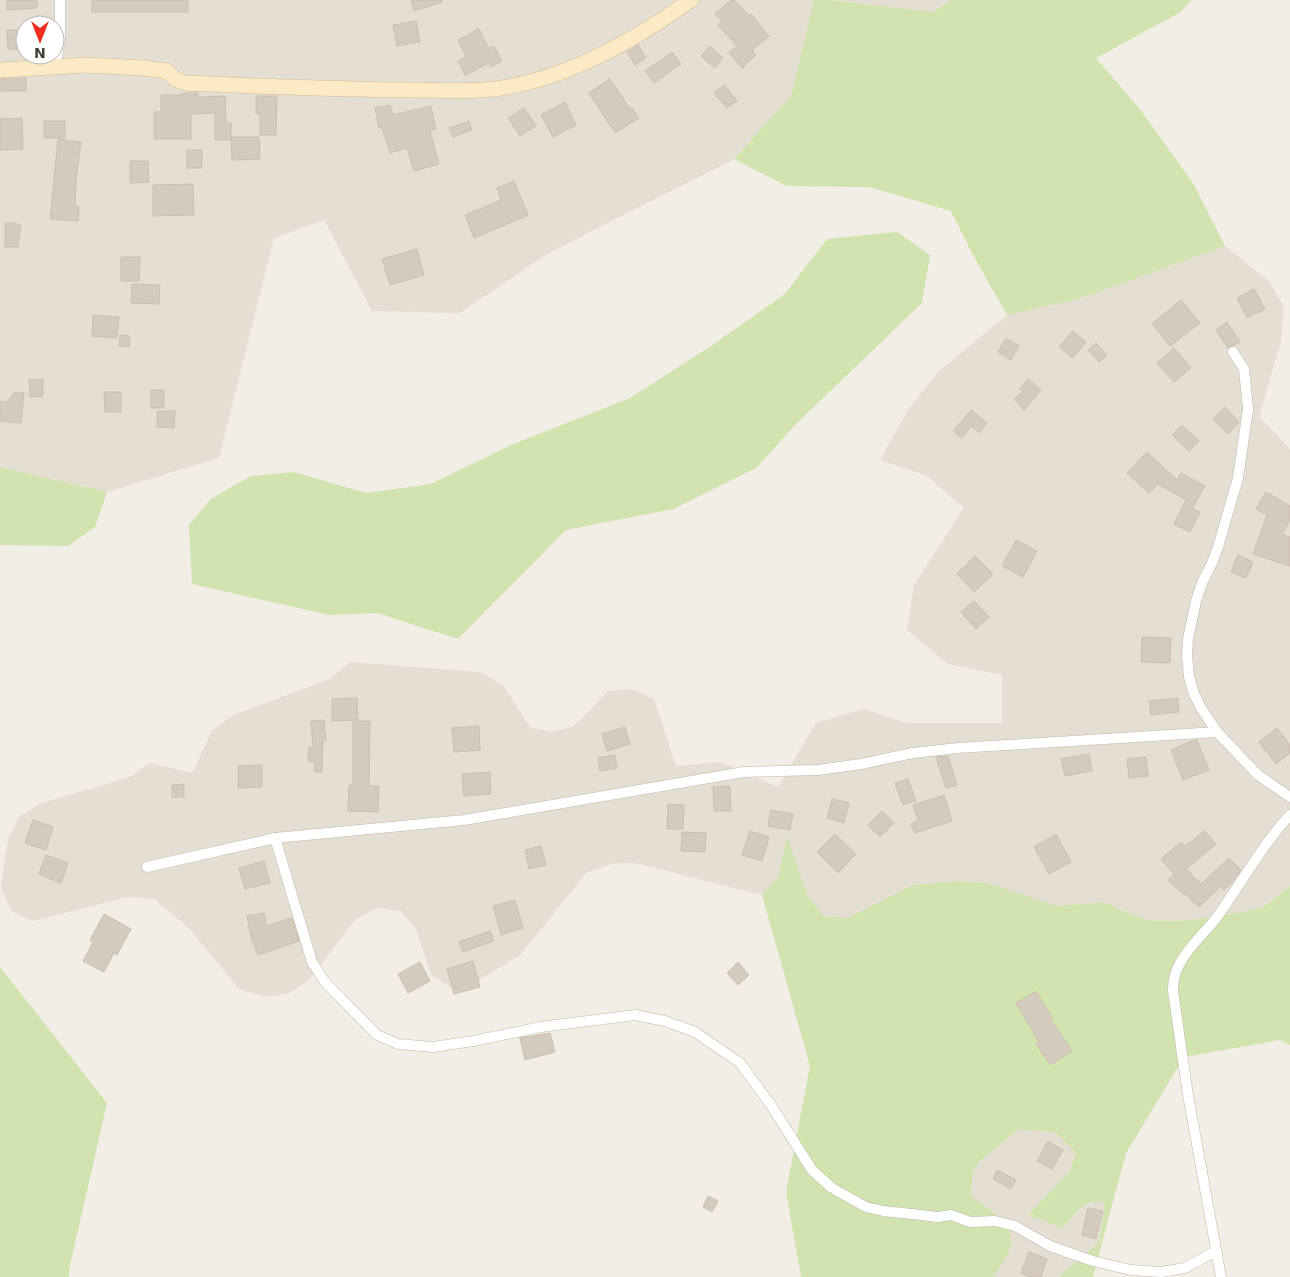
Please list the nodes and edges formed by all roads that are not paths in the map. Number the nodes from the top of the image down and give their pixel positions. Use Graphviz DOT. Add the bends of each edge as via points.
graph roads {
  1 [pos="60,0"];
  2 [pos="691,0"];
  3 [pos="55,66"];
  4 [pos="0,70"];
  5 [pos="1232,352"];
  6 [pos="1217,732"];
  7 [pos="1290,797"];
  8 [pos="1290,815"];
  9 [pos="275,838"];
  10 [pos="147,867"];
  11 [pos="1216,1251"];
  12 [pos="1221,1277"];
  1 -- 3 [label="street" via="60,41"];
  2 -- 3 [label="street" via="607,53 558,73 506,88 463,91 259,87 185,83 167,71 144,68"];
  3 -- 4 [label="street"];
  5 -- 6 [label="street" via="1244,369 1248,409 1245,434 1238,478 1224,526 1196,601 1187,656 1194,694"];
  6 -- 7 [label="street" via="1258,776"];
  6 -- 9 [label="street" via="912,753 818,770 744,772 464,820"];
  8 -- 11 [label="street" via="1273,832 1264,850 1179,964 1173,977 1188,1095"];
  9 -- 10 [label="street"];
  9 -- 11 [label="street" via="312,962 325,982 377,1035 398,1044 433,1047 541,1027 635,1015 665,1021 695,1032 740,1063 812,1170 832,1188 866,1207 922,1216 951,1215 970,1222 995,1221 1015,1226 1050,1246 1132,1270 1161,1272 1185,1268"];
  11 -- 12 [label="street"];
}
